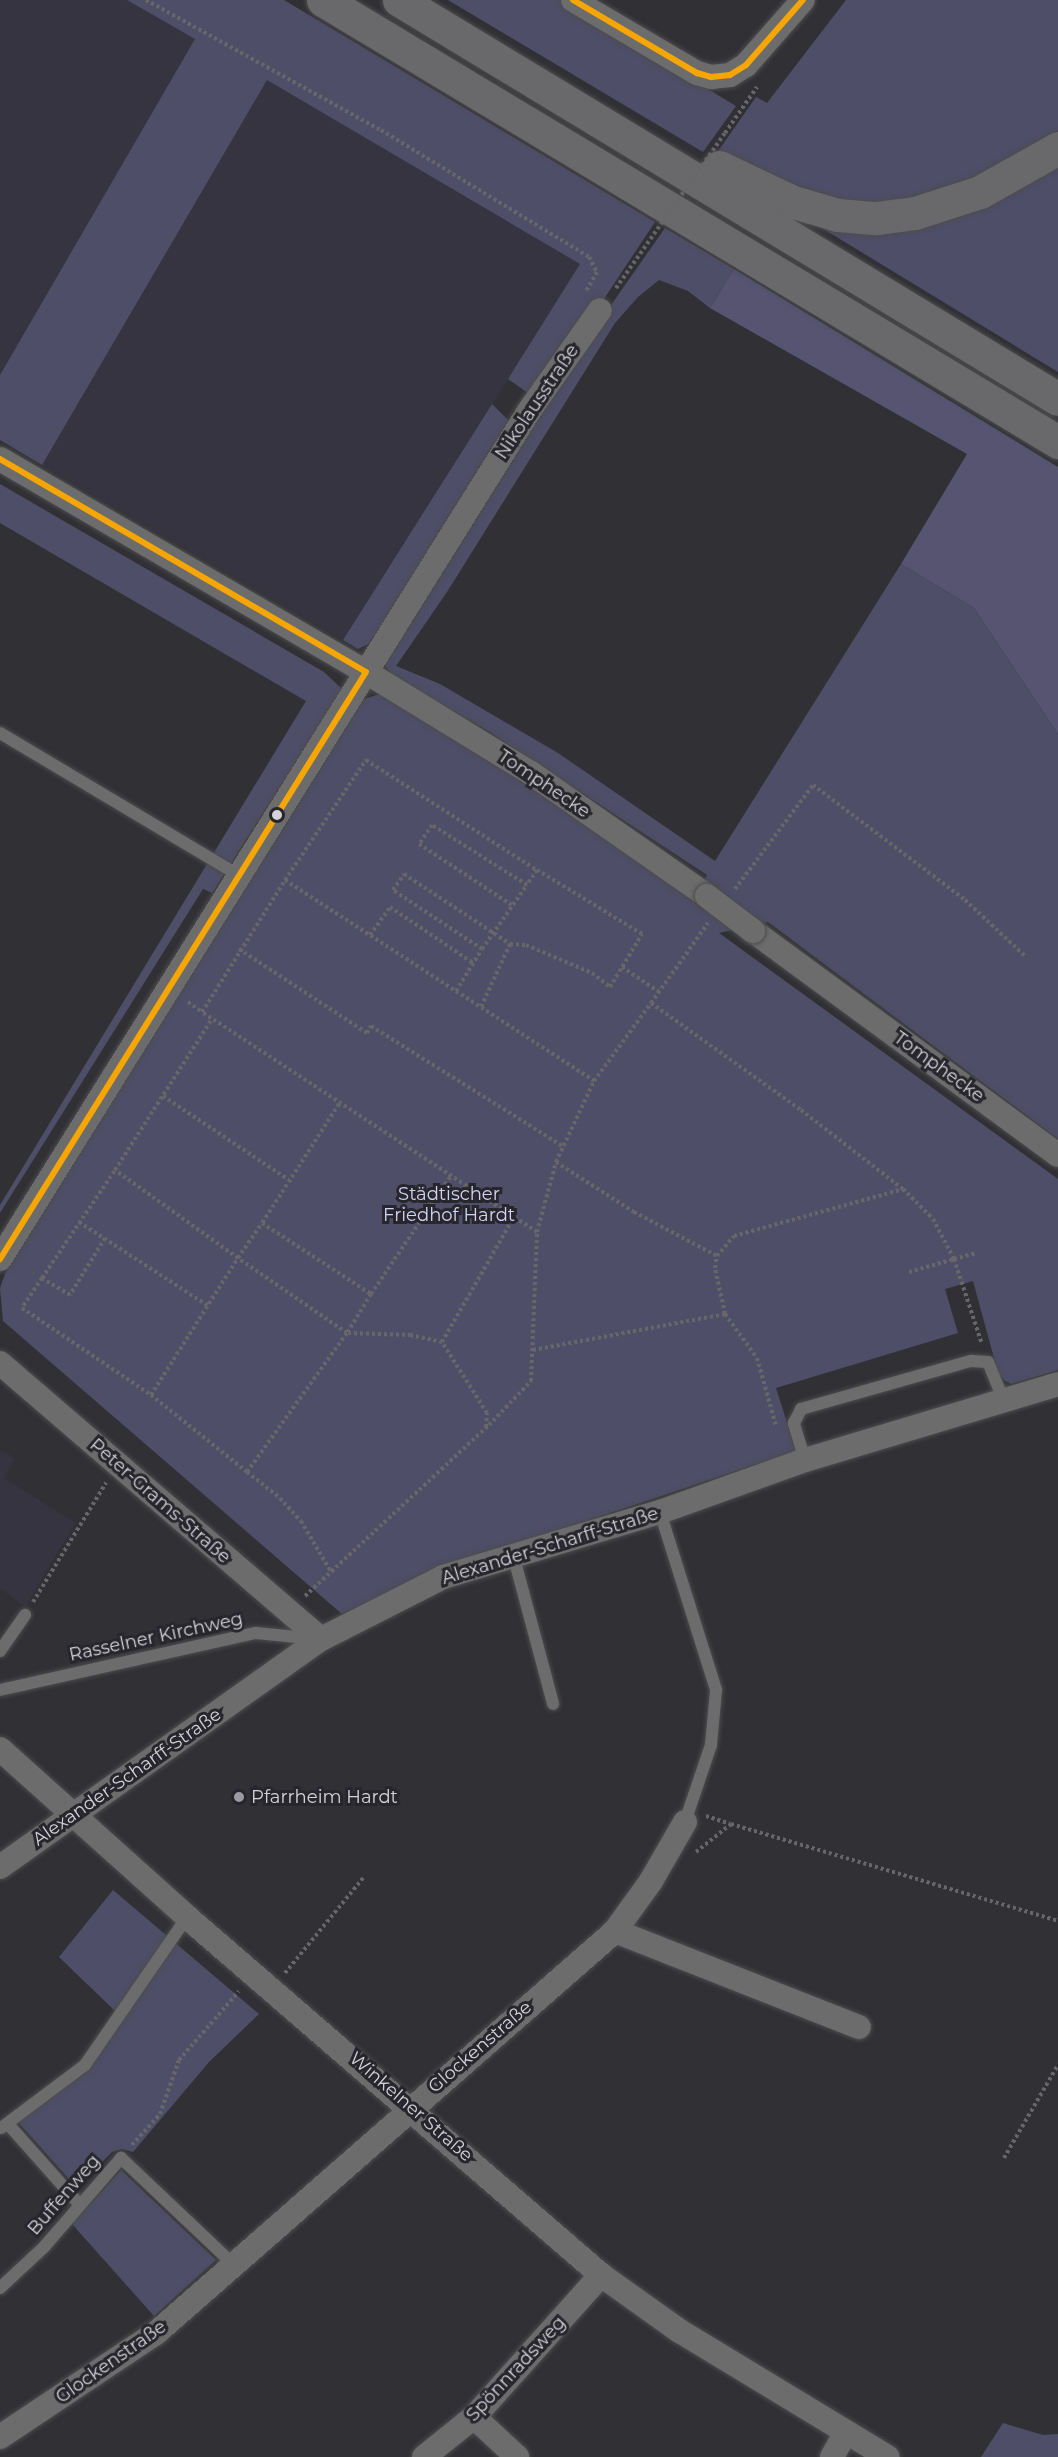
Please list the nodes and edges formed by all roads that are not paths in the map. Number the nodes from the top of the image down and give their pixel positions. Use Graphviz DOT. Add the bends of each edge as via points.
graph roads {
  1 [pos="323,0"];
  2 [pos="399,0"];
  3 [pos="434,0"];
  4 [pos="573,0"];
  5 [pos="802,0"];
  6 [pos="1058,148"];
  7 [pos="590,306"];
  8 [pos="1058,399"];
  9 [pos="1058,441"];
  10 [pos="0,459"];
  11 [pos="366,672"];
  12 [pos="0,733"];
  13 [pos="240,876"];
  14 [pos="1058,1155"];
  15 [pos="0,1259"];
  16 [pos="0,1363"];
  17 [pos="1058,1384"];
  18 [pos="1004,1401"];
  19 [pos="795,1463"];
  20 [pos="660,1512"];
  21 [pos="514,1558"];
  22 [pos="24,1615"];
  23 [pos="321,1639"];
  24 [pos="0,1651"];
  25 [pos="0,1690"];
  26 [pos="553,1704"];
  27 [pos="0,1749"];
  28 [pos="73,1816"];
  29 [pos="688,1816"];
  30 [pos="0,1867"];
  31 [pos="187,1917"];
  32 [pos="615,1931"];
  33 [pos="859,2027"];
  34 [pos="411,2107"];
  35 [pos="4,2126"];
  36 [pos="80,2205"];
  37 [pos="234,2265"];
  38 [pos="601,2275"];
  39 [pos="0,2288"];
  40 [pos="474,2417"];
  41 [pos="845,2434"];
  42 [pos="0,2437"];
  43 [pos="424,2457"];
  44 [pos="517,2457"];
  45 [pos="832,2457"];
  46 [pos="888,2457"];
  1 -- 9 [label="highway"];
  2 -- 8 [label="highway"];
  3 -- 6 [label="highway" via="743,181 838,215 876,218 946,205 1012,176"];
  4 -- 5 [label="street" via="697,73 711,77 730,75 746,65"];
  7 -- 11 [label="street, Nikolausstraße"];
  10 -- 11 [label="street, Tomphecke"];
  11 -- 13 [label="street, Nikolausstraße"];
  11 -- 14 [label="street, Tomphecke, bridge" via="531,773 707,896"];
  12 -- 13 [label="lane"];
  13 -- 15 [label="street, Nikolausstraße"];
  16 -- 23 [label="street, Peter-Grams-Straße"];
  17 -- 18 [label="street, Alexander-Scharff-Straße"];
  18 -- 19 [label="street, Alexander-Scharff-Straße"];
  18 -- 19 [label="lane" via="988,1362 971,1361 801,1409 794,1423"];
  19 -- 20 [label="street, Alexander-Scharff-Straße"];
  20 -- 21 [label="street, Alexander-Scharff-Straße"];
  20 -- 29 [label="lane" via="716,1690 711,1745"];
  21 -- 23 [label="street, Alexander-Scharff-Straße" via="443,1577"];
  21 -- 26 [label="lane"];
  22 -- 24 [label="lane"];
  23 -- 25 [label="lane, Rasselner Kirchweg" via="256,1633"];
  23 -- 28 [label="street, Alexander-Scharff-Straße"];
  27 -- 28 [label="street, Winkelner Straße"];
  28 -- 30 [label="street, Alexander-Scharff-Straße"];
  28 -- 31 [label="street, Winkelner Straße"];
  29 -- 32 [label="street, Glockenstraße" via="656,1873"];
  31 -- 34 [label="street, Winkelner Straße"];
  31 -- 35 [label="lane" via="85,2065"];
  32 -- 33 [label="street"];
  32 -- 34 [label="street, Glockenstraße"];
  34 -- 37 [label="street, Glockenstraße"];
  34 -- 38 [label="street, Winkelner Straße"];
  35 -- 36 [label="lane"];
  36 -- 37 [label="lane, Buffenweg" via="121,2158"];
  36 -- 39 [label="lane, Buffenweg"];
  37 -- 42 [label="street, Glockenstraße" via="156,2333"];
  38 -- 40 [label="street, Spönnradsweg"];
  38 -- 41 [label="street, Winkelner Straße" via="678,2330"];
  40 -- 43 [label="street, Spönnradsweg"];
  40 -- 44 [label="street"];
  41 -- 45 [label="street"];
  41 -- 46 [label="street, Winkelner Straße"];
}
